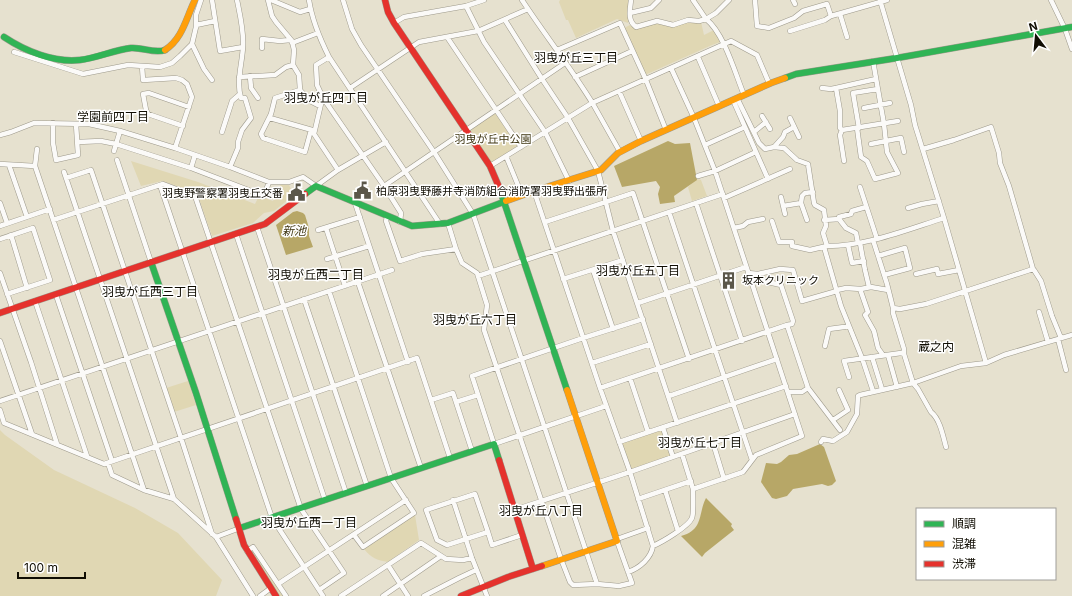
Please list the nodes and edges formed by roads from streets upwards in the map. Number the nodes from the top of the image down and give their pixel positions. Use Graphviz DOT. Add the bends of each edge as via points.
graph roads {
  1 [pos="195,0"];
  2 [pos="201,0"];
  3 [pos="212,0"];
  4 [pos="237,0"];
  5 [pos="268,0"];
  6 [pos="271,0"];
  7 [pos="309,0"];
  8 [pos="343,0"];
  9 [pos="385,0"];
  10 [pos="484,0"];
  11 [pos="522,0"];
  12 [pos="631,0"];
  13 [pos="659,0"];
  14 [pos="693,0"];
  15 [pos="730,0"];
  16 [pos="755,0"];
  17 [pos="887,0"];
  18 [pos="1051,0"];
  19 [pos="880,1"];
  20 [pos="466,6"];
  21 [pos="310,9"];
  22 [pos="528,9"];
  23 [pos="630,13"];
  24 [pos="840,14"];
  25 [pos="831,16"];
  26 [pos="706,19"];
  27 [pos="505,20"];
  28 [pos="215,21"];
  29 [pos="394,23"];
  30 [pos="196,25"];
  31 [pos="1072,27"];
  32 [pos="1065,29"];
  33 [pos="478,31"];
  34 [pos="790,31"];
  35 [pos="318,33"];
  36 [pos="4,37"];
  37 [pos="447,37"];
  38 [pos="847,38"];
  39 [pos="291,41"];
  40 [pos="192,44"];
  41 [pos="724,45"];
  42 [pos="243,47"];
  43 [pos="411,47"];
  44 [pos="262,48"];
  45 [pos="1072,49"];
  46 [pos="557,50"];
  47 [pos="632,51"];
  48 [pos="14,52"];
  49 [pos="329,57"];
  50 [pos="698,57"];
  51 [pos="897,58"];
  52 [pos="873,61"];
  53 [pos="566,63"];
  54 [pos="293,65"];
  55 [pos="142,66"];
  56 [pos="671,68"];
  57 [pos="377,69"];
  58 [pos="250,76"];
  59 [pos="239,77"];
  60 [pos="575,77"];
  61 [pos="542,79"];
  62 [pos="876,79"];
  63 [pos="212,80"];
  64 [pos="646,80"];
  65 [pos="769,83"];
  66 [pos="350,88"];
  67 [pos="822,88"];
  68 [pos="836,88"];
  69 [pos="878,89"];
  70 [pos="300,90"];
  71 [pos="619,91"];
  72 [pos="240,94"];
  73 [pos="520,95"];
  74 [pos="744,95"];
  75 [pos="258,98"];
  76 [pos="323,98"];
  77 [pos="735,99"];
  78 [pos="890,103"];
  79 [pos="592,104"];
  80 [pos="881,105"];
  81 [pos="320,106"];
  82 [pos="719,106"];
  83 [pos="189,107"];
  84 [pos="864,108"];
  85 [pos="496,111"];
  86 [pos="762,116"];
  87 [pos="270,118"];
  88 [pos="568,118"];
  89 [pos="694,118"];
  90 [pos="790,118"];
  91 [pos="898,121"];
  92 [pos="766,122"];
  93 [pos="53,123"];
  94 [pos="76,124"];
  95 [pos="884,124"];
  96 [pos="182,126"];
  97 [pos="745,127"];
  98 [pos="794,127"];
  99 [pos="858,128"];
  100 [pos="770,129"];
  101 [pos="313,130"];
  102 [pos="466,130"];
  103 [pos="666,130"];
  104 [pos="842,130"];
  105 [pos="120,131"];
  106 [pos="222,132"];
  107 [pos="545,132"];
  108 [pos="754,132"];
  109 [pos="0,135"];
  110 [pos="800,137"];
  111 [pos="641,141"];
  112 [pos="886,141"];
  113 [pos="78,142"];
  114 [pos="386,142"];
  115 [pos="116,144"];
  116 [pos="871,144"];
  117 [pos="704,145"];
  118 [pos="521,147"];
  119 [pos="774,147"];
  120 [pos="175,148"];
  121 [pos="37,149"];
  122 [pos="923,150"];
  123 [pos="114,151"];
  124 [pos="434,152"];
  125 [pos="620,152"];
  126 [pos="756,152"];
  127 [pos="904,152"];
  128 [pos="195,155"];
  129 [pos="362,155"];
  130 [pos="506,156"];
  131 [pos="117,160"];
  132 [pos="844,161"];
  133 [pos="0,164"];
  134 [pos="9,165"];
  135 [pos="35,166"];
  136 [pos="490,166"];
  137 [pos="230,167"];
  138 [pos="191,168"];
  139 [pos="790,169"];
  140 [pos="338,170"];
  141 [pos="405,171"];
  142 [pos="598,171"];
  143 [pos="715,171"];
  144 [pos="698,176"];
  145 [pos="768,178"];
  146 [pos="569,181"];
  147 [pos="269,182"];
  148 [pos="160,185"];
  149 [pos="316,186"];
  150 [pos="384,186"];
  151 [pos="860,187"];
  152 [pos="534,191"];
  153 [pos="813,192"];
  154 [pos="522,195"];
  155 [pos="128,196"];
  156 [pos="723,196"];
  157 [pos="781,197"];
  158 [pos="504,201"];
  159 [pos="939,201"];
  160 [pos="0,203"];
  161 [pos="355,203"];
  162 [pos="606,203"];
  163 [pos="696,203"];
  164 [pos="802,203"];
  165 [pos="102,204"];
  166 [pos="783,206"];
  167 [pos="866,207"];
  168 [pos="908,208"];
  169 [pos="50,209"];
  170 [pos="77,212"];
  171 [pos="669,212"];
  172 [pos="473,214"];
  173 [pos="785,214"];
  174 [pos="27,217"];
  175 [pos="360,217"];
  176 [pos="387,217"];
  177 [pos="944,218"];
  178 [pos="763,219"];
  179 [pos="838,219"];
  180 [pos="53,220"];
  181 [pos="644,220"];
  182 [pos="807,220"];
  183 [pos="824,220"];
  184 [pos="400,222"];
  185 [pos="545,222"];
  186 [pos="772,222"];
  187 [pos="7,223"];
  188 [pos="448,223"];
  189 [pos="440,224"];
  190 [pos="0,226"];
  191 [pos="257,227"];
  192 [pos="326,228"];
  193 [pos="734,228"];
  194 [pos="318,230"];
  195 [pos="614,231"];
  196 [pos="236,234"];
  197 [pos="11,235"];
  198 [pos="0,239"];
  199 [pos="875,239"];
  200 [pos="212,242"];
  201 [pos="859,243"];
  202 [pos="848,245"];
  203 [pos="369,246"];
  204 [pos="825,246"];
  205 [pos="456,248"];
  206 [pos="554,250"];
  207 [pos="182,252"];
  208 [pos="878,256"];
  209 [pos="335,257"];
  210 [pos="327,259"];
  211 [pos="524,260"];
  212 [pos="623,260"];
  213 [pos="864,261"];
  214 [pos="151,262"];
  215 [pos="746,267"];
  216 [pos="1033,269"];
  217 [pos="392,270"];
  218 [pos="593,270"];
  219 [pos="959,270"];
  220 [pos="125,271"];
  221 [pos="493,271"];
  222 [pos="0,273"];
  223 [pos="916,274"];
  224 [pos="379,275"];
  225 [pos="884,275"];
  226 [pos="478,276"];
  227 [pos="720,276"];
  228 [pos="749,276"];
  229 [pos="563,278"];
  230 [pos="100,279"];
  231 [pos="358,282"];
  232 [pos="694,285"];
  233 [pos="345,286"];
  234 [pos="869,287"];
  235 [pos="27,288"];
  236 [pos="76,288"];
  237 [pos="860,289"];
  238 [pos="837,290"];
  239 [pos="888,290"];
  240 [pos="328,291"];
  241 [pos="965,292"];
  242 [pos="668,293"];
  243 [pos="7,294"];
  244 [pos="56,294"];
  245 [pos="304,300"];
  246 [pos="35,302"];
  247 [pos="638,303"];
  248 [pos="283,306"];
  249 [pos="893,308"];
  250 [pos="12,309"];
  251 [pos="1039,312"];
  252 [pos="0,313"];
  253 [pos="263,313"];
  254 [pos="643,319"];
  255 [pos="238,321"];
  256 [pos="787,325"];
  257 [pos="849,326"];
  258 [pos="613,329"];
  259 [pos="209,332"];
  260 [pos="768,332"];
  261 [pos="1072,335"];
  262 [pos="583,338"];
  263 [pos="1060,338"];
  264 [pos="0,341"];
  265 [pos="742,341"];
  266 [pos="178,342"];
  267 [pos="1048,342"];
  268 [pos="651,344"];
  269 [pos="825,346"];
  270 [pos="553,348"];
  271 [pos="152,350"];
  272 [pos="716,350"];
  273 [pos="904,354"];
  274 [pos="886,355"];
  275 [pos="872,357"];
  276 [pos="862,358"];
  277 [pos="127,359"];
  278 [pos="522,359"];
  279 [pos="690,359"];
  280 [pos="777,359"];
  281 [pos="408,362"];
  282 [pos="592,363"];
  283 [pos="986,363"];
  284 [pos="102,367"];
  285 [pos="387,368"];
  286 [pos="497,368"];
  287 [pos="660,369"];
  288 [pos="1066,370"];
  289 [pos="83,373"];
  290 [pos="725,377"];
  291 [pos="849,377"];
  292 [pos="358,378"];
  293 [pos="630,378"];
  294 [pos="61,380"];
  295 [pos="913,383"];
  296 [pos="786,386"];
  297 [pos="333,387"];
  298 [pos="897,387"];
  299 [pos="39,388"];
  300 [pos="600,388"];
  301 [pos="808,388"];
  302 [pos="882,389"];
  303 [pos="839,390"];
  304 [pos="872,391"];
  305 [pos="788,392"];
  306 [pos="313,394"];
  307 [pos="19,395"];
  308 [pos="478,395"];
  309 [pos="669,396"];
  310 [pos="431,400"];
  311 [pos="293,401"];
  312 [pos="0,402"];
  313 [pos="456,402"];
  314 [pos="734,404"];
  315 [pos="606,406"];
  316 [pos="268,409"];
  317 [pos="0,410"];
  318 [pos="795,414"];
  319 [pos="576,417"];
  320 [pos="238,419"];
  321 [pos="833,420"];
  322 [pos="678,423"];
  323 [pos="545,427"];
  324 [pos="663,428"];
  325 [pos="208,430"];
  326 [pos="840,430"];
  327 [pos="648,432"];
  328 [pos="744,433"];
  329 [pos="32,434"];
  330 [pos="519,436"];
  331 [pos="181,438"];
  332 [pos="619,442"];
  333 [pos="821,442"];
  334 [pos="713,443"];
  335 [pos="57,444"];
  336 [pos="494,444"];
  337 [pos="946,446"];
  338 [pos="156,447"];
  339 [pos="472,451"];
  340 [pos="682,454"];
  341 [pos="132,455"];
  342 [pos="87,456"];
  343 [pos="673,457"];
  344 [pos="450,458"];
  345 [pos="752,460"];
  346 [pos="110,462"];
  347 [pos="421,468"];
  348 [pos="630,472"];
  349 [pos="392,478"];
  350 [pos="724,479"];
  351 [pos="691,481"];
  352 [pos="598,483"];
  353 [pos="367,486"];
  354 [pos="693,489"];
  355 [pos="144,490"];
  356 [pos="665,490"];
  357 [pos="346,493"];
  358 [pos="567,493"];
  359 [pos="174,499"];
  360 [pos="638,499"];
  361 [pos="325,500"];
  362 [pos="406,500"];
  363 [pos="453,500"];
  364 [pos="542,501"];
  365 [pos="301,509"];
  366 [pos="514,510"];
  367 [pos="272,518"];
  368 [pos="240,528"];
  369 [pos="648,528"];
  370 [pos="678,531"];
  371 [pos="488,532"];
  372 [pos="354,535"];
  373 [pos="522,535"];
  374 [pos="214,536"];
  375 [pos="466,540"];
  376 [pos="617,540"];
  377 [pos="653,546"];
  378 [pos="329,550"];
  379 [pos="247,551"];
  380 [pos="587,551"];
  381 [pos="441,556"];
  382 [pos="472,558"];
  383 [pos="561,559"];
  384 [pos="388,565"];
  385 [pos="304,567"];
  386 [pos="533,568"];
  387 [pos="476,570"];
  388 [pos="628,572"];
  389 [pos="278,584"];
  390 [pos="400,584"];
  391 [pos="598,584"];
  392 [pos="482,586"];
  393 [pos="271,588"];
  394 [pos="319,590"];
  395 [pos="267,594"];
  396 [pos="253,596"];
  397 [pos="260,596"];
  398 [pos="276,596"];
  399 [pos="286,596"];
  400 [pos="323,596"];
  401 [pos="341,596"];
  402 [pos="383,596"];
  403 [pos="408,596"];
  404 [pos="424,596"];
  405 [pos="461,596"];
  406 [pos="487,596"];
  1 -- 36 [label="street" via="182,34 164,50 156,52 135,48 70,60 20,47"];
  2 -- 30 [label="street"];
  3 -- 28 [label="street"];
  4 -- 42 [label="street"];
  5 -- 39 [label="street" via="272,16"];
  6 -- 21 [label="street" via="300,12"];
  7 -- 21 [label="street"];
  8 -- 57 [label="street" via="352,29"];
  9 -- 29 [label="street"];
  10 -- 20 [label="street"];
  11 -- 22 [label="street"];
  12 -- 23 [label="street"];
  13 -- 23 [label="street" via="651,8"];
  14 -- 26 [label="street"];
  15 -- 26 [label="street"];
  16 -- 25 [label="street" via="757,26 769,28 794,18 803,11 827,4"];
  17 -- 19 [label="street"];
  18 -- 32 [label="street"];
  19 -- 24 [label="street"];
  19 -- 51 [label="street"];
  20 -- 29 [label="street" via="404,18"];
  20 -- 33 [label="street"];
  21 -- 35 [label="street"];
  22 -- 27 [label="street"];
  22 -- 46 [label="street"];
  23 -- 26 [label="street" via="630,20 636,27 657,21 673,25 688,20"];
  24 -- 25 [label="street"];
  24 -- 38 [label="street"];
  25 -- 34 [label="street" via="826,20"];
  26 -- 41 [label="street" via="721,36"];
  27 -- 33 [label="street"];
  27 -- 61 [label="street"];
  28 -- 30 [label="street"];
  28 -- 42 [label="street" via="220,51"];
  29 -- 43 [label="street"];
  30 -- 40 [label="street"];
  31 -- 32 [label="street"];
  32 -- 45 [label="street"];
  32 -- 51 [label="street"];
  33 -- 37 [label="street"];
  33 -- 73 [label="street"];
  35 -- 39 [label="street"];
  35 -- 49 [label="street"];
  37 -- 43 [label="street" via="419,42"];
  37 -- 85 [label="street"];
  39 -- 44 [label="street" via="262,40"];
  39 -- 54 [label="street" via="294,50"];
  40 -- 55 [label="street" via="172,62 160,67"];
  40 -- 63 [label="street"];
  41 -- 50 [label="street"];
  41 -- 65 [label="street" via="732,42 757,55"];
  41 -- 74 [label="street"];
  42 -- 59 [label="street"];
  43 -- 57 [label="street"];
  43 -- 102 [label="street"];
  46 -- 47 [label="street" via="620,23"];
  46 -- 53 [label="street"];
  47 -- 60 [label="street"];
  47 -- 64 [label="street"];
  48 -- 55 [label="street" via="82,74 128,65"];
  49 -- 66 [label="street"];
  49 -- 76 [label="street" via="316,65 317,85"];
  50 -- 56 [label="street"];
  50 -- 82 [label="street"];
  51 -- 52 [label="street"];
  51 -- 122 [label="street"];
  52 -- 62 [label="street"];
  52 -- 65 [label="street" via="796,74"];
  53 -- 60 [label="street"];
  53 -- 61 [label="street"];
  54 -- 58 [label="street" via="275,75"];
  54 -- 70 [label="street" via="299,75"];
  55 -- 83 [label="street" via="143,80 176,78 185,81 192,97"];
  56 -- 64 [label="street"];
  56 -- 89 [label="street"];
  57 -- 66 [label="street"];
  57 -- 124 [label="street"];
  58 -- 59 [label="street"];
  58 -- 75 [label="street" via="251,88"];
  59 -- 72 [label="street"];
  60 -- 79 [label="street"];
  61 -- 73 [label="street"];
  61 -- 88 [label="street"];
  62 -- 68 [label="street"];
  62 -- 69 [label="street"];
  64 -- 71 [label="street"];
  64 -- 103 [label="street"];
  65 -- 74 [label="street"];
  66 -- 114 [label="street"];
  67 -- 68 [label="street"];
  68 -- 104 [label="street"];
  69 -- 80 [label="street"];
  69 -- 99 [label="street" via="853,94"];
  70 -- 81 [label="street" via="310,101"];
  70 -- 87 [label="street" via="275,98"];
  71 -- 79 [label="street"];
  71 -- 111 [label="street"];
  72 -- 106 [label="street" via="232,101"];
  72 -- 137 [label="street" via="241,98 245,98 251,118 242,130"];
  73 -- 85 [label="street"];
  73 -- 107 [label="street"];
  74 -- 77 [label="street"];
  76 -- 81 [label="street"];
  76 -- 129 [label="street"];
  77 -- 82 [label="street"];
  77 -- 97 [label="street"];
  77 -- 108 [label="street"];
  78 -- 80 [label="street"];
  79 -- 88 [label="street"];
  79 -- 125 [label="street"];
  80 -- 84 [label="street"];
  80 -- 95 [label="street"];
  81 -- 101 [label="street"];
  82 -- 89 [label="street"];
  83 -- 96 [label="street"];
  83 -- 96 [label="street" via="149,93 143,94 148,114"];
  85 -- 102 [label="street"];
  85 -- 118 [label="street"];
  86 -- 92 [label="street"];
  87 -- 101 [label="street"];
  87 -- 101 [label="street" via="262,134 263,138 305,152"];
  88 -- 107 [label="street"];
  88 -- 142 [label="street"];
  89 -- 103 [label="street"];
  89 -- 117 [label="street"];
  90 -- 98 [label="street"];
  91 -- 95 [label="street"];
  92 -- 100 [label="street"];
  92 -- 108 [label="street"];
  93 -- 94 [label="street"];
  93 -- 109 [label="street" via="34,123"];
  93 -- 113 [label="street" via="56,160 78,155"];
  94 -- 105 [label="street" via="89,124"];
  94 -- 113 [label="street"];
  95 -- 99 [label="street"];
  95 -- 112 [label="street"];
  96 -- 120 [label="street"];
  97 -- 117 [label="street"];
  97 -- 126 [label="street"];
  98 -- 110 [label="street"];
  98 -- 119 [label="street" via="785,132"];
  99 -- 104 [label="street"];
  99 -- 112 [label="street" via="861,157 867,160 875,179 898,173 887,152"];
  101 -- 140 [label="street"];
  102 -- 124 [label="street"];
  102 -- 136 [label="street"];
  103 -- 111 [label="street"];
  104 -- 132 [label="street" via="840,135"];
  105 -- 115 [label="street"];
  105 -- 120 [label="street"];
  107 -- 118 [label="street"];
  107 -- 146 [label="street"];
  108 -- 119 [label="street" via="764,149"];
  111 -- 125 [label="street"];
  112 -- 116 [label="street"];
  112 -- 127 [label="street" via="900,138"];
  113 -- 115 [label="street" via="101,141"];
  114 -- 129 [label="street"];
  114 -- 141 [label="street"];
  115 -- 123 [label="street"];
  115 -- 138 [label="street"];
  117 -- 143 [label="street"];
  118 -- 130 [label="street"];
  119 -- 153 [label="street" via="784,148 797,160 808,164"];
  120 -- 128 [label="street"];
  121 -- 135 [label="street"];
  122 -- 159 [label="street"];
  122 -- 216 [label="street" via="991,127"];
  124 -- 141 [label="street"];
  124 -- 172 [label="street"];
  125 -- 142 [label="street"];
  126 -- 143 [label="street"];
  126 -- 145 [label="street"];
  128 -- 137 [label="street"];
  128 -- 138 [label="street"];
  129 -- 140 [label="street"];
  129 -- 150 [label="street"];
  130 -- 136 [label="street"];
  130 -- 154 [label="street"];
  131 -- 155 [label="street"];
  133 -- 134 [label="street"];
  134 -- 135 [label="street"];
  134 -- 174 [label="street"];
  135 -- 169 [label="street"];
  136 -- 158 [label="street"];
  137 -- 147 [label="street"];
  138 -- 147 [label="street" via="264,196"];
  139 -- 145 [label="street"];
  140 -- 149 [label="street"];
  141 -- 150 [label="street"];
  141 -- 189 [label="street"];
  142 -- 146 [label="street"];
  142 -- 162 [label="street"];
  143 -- 144 [label="street"];
  143 -- 156 [label="street"];
  145 -- 156 [label="street"];
  146 -- 152 [label="street"];
  147 -- 149 [label="street" via="289,182 303,177"];
  148 -- 155 [label="street"];
  148 -- 200 [label="street" via="195,196"];
  148 -- 207 [label="street"];
  149 -- 161 [label="street"];
  149 -- 191 [label="street"];
  150 -- 184 [label="street" via="401,213"];
  151 -- 167 [label="street"];
  152 -- 154 [label="street"];
  152 -- 185 [label="street"];
  153 -- 164 [label="street" via="802,196"];
  153 -- 183 [label="street" via="816,205 824,210"];
  154 -- 158 [label="street"];
  155 -- 165 [label="street"];
  155 -- 214 [label="street"];
  156 -- 163 [label="street"];
  156 -- 193 [label="street"];
  157 -- 166 [label="street"];
  158 -- 172 [label="street"];
  158 -- 211 [label="street"];
  159 -- 168 [label="street"];
  159 -- 177 [label="street"];
  160 -- 187 [label="street"];
  161 -- 175 [label="street"];
  161 -- 176 [label="street"];
  162 -- 181 [label="street" via="634,194"];
  162 -- 185 [label="street"];
  162 -- 195 [label="street"];
  163 -- 171 [label="street"];
  163 -- 227 [label="street"];
  164 -- 166 [label="street"];
  164 -- 182 [label="street"];
  165 -- 170 [label="street"];
  165 -- 170 [label="street" via="91,170 65,175"];
  165 -- 220 [label="street"];
  166 -- 173 [label="street"];
  167 -- 179 [label="street"];
  167 -- 199 [label="street"];
  169 -- 174 [label="street"];
  169 -- 180 [label="street"];
  170 -- 180 [label="street"];
  170 -- 230 [label="street"];
  171 -- 181 [label="street"];
  171 -- 232 [label="street"];
  172 -- 188 [label="street"];
  172 -- 221 [label="street"];
  174 -- 187 [label="street"];
  175 -- 192 [label="street"];
  175 -- 203 [label="street"];
  176 -- 184 [label="street"];
  176 -- 205 [label="street" via="386,221 400,261"];
  177 -- 199 [label="street"];
  177 -- 219 [label="street"];
  178 -- 193 [label="street"];
  179 -- 183 [label="street"];
  179 -- 201 [label="street" via="846,228 856,233"];
  180 -- 236 [label="street"];
  181 -- 195 [label="street"];
  181 -- 242 [label="street"];
  183 -- 204 [label="street"];
  184 -- 189 [label="street" via="412,226"];
  185 -- 206 [label="street"];
  186 -- 204 [label="street" via="779,242 792,242 792,246 810,250"];
  187 -- 190 [label="street"];
  188 -- 189 [label="street"];
  188 -- 205 [label="street"];
  191 -- 196 [label="street"];
  191 -- 248 [label="street"];
  192 -- 194 [label="street"];
  192 -- 209 [label="street"];
  193 -- 215 [label="street"];
  195 -- 206 [label="street"];
  195 -- 212 [label="street"];
  196 -- 200 [label="street"];
  196 -- 253 [label="street"];
  197 -- 198 [label="street"];
  197 -- 235 [label="street"];
  197 -- 235 [label="street" via="33,228 50,280"];
  199 -- 201 [label="street"];
  199 -- 208 [label="street"];
  200 -- 207 [label="street"];
  200 -- 255 [label="street"];
  201 -- 202 [label="street"];
  201 -- 213 [label="street"];
  202 -- 204 [label="street"];
  202 -- 213 [label="street" via="852,263"];
  203 -- 209 [label="street"];
  203 -- 224 [label="street"];
  204 -- 238 [label="street"];
  205 -- 226 [label="street" via="462,263"];
  206 -- 211 [label="street"];
  206 -- 229 [label="street"];
  207 -- 214 [label="street"];
  207 -- 259 [label="street"];
  208 -- 225 [label="street"];
  208 -- 225 [label="street" via="905,248 910,268"];
  209 -- 210 [label="street"];
  209 -- 233 [label="street"];
  211 -- 221 [label="street"];
  211 -- 270 [label="street"];
  212 -- 218 [label="street"];
  212 -- 247 [label="street"];
  213 -- 234 [label="street"];
  214 -- 220 [label="street"];
  214 -- 266 [label="street"];
  215 -- 227 [label="street"];
  215 -- 228 [label="street"];
  216 -- 241 [label="street"];
  216 -- 263 [label="street" via="1041,281"];
  217 -- 224 [label="street"];
  218 -- 229 [label="street"];
  218 -- 258 [label="street"];
  219 -- 223 [label="street" via="938,274 936,269"];
  219 -- 241 [label="street"];
  220 -- 230 [label="street"];
  220 -- 271 [label="street"];
  221 -- 226 [label="street"];
  221 -- 278 [label="street"];
  222 -- 243 [label="street"];
  224 -- 231 [label="street"];
  224 -- 281 [label="street"];
  225 -- 239 [label="street"];
  226 -- 286 [label="street" via="487,305 484,330"];
  227 -- 232 [label="street"];
  227 -- 265 [label="street"];
  228 -- 238 [label="street" via="780,269 793,270 802,302"];
  228 -- 256 [label="street" via="781,285 793,321"];
  228 -- 260 [label="street"];
  229 -- 262 [label="street"];
  230 -- 236 [label="street"];
  230 -- 277 [label="street"];
  231 -- 233 [label="street"];
  231 -- 285 [label="street"];
  232 -- 242 [label="street"];
  232 -- 272 [label="street"];
  233 -- 240 [label="street"];
  234 -- 237 [label="street"];
  234 -- 239 [label="street"];
  235 -- 243 [label="street"];
  236 -- 244 [label="street"];
  236 -- 284 [label="street"];
  237 -- 238 [label="street"];
  237 -- 274 [label="street" via="868,312 865,315 874,331 878,348"];
  238 -- 257 [label="street"];
  239 -- 249 [label="street"];
  240 -- 245 [label="street"];
  240 -- 292 [label="street"];
  241 -- 249 [label="street" via="920,305"];
  241 -- 283 [label="street"];
  242 -- 247 [label="street"];
  242 -- 279 [label="street"];
  243 -- 250 [label="street"];
  244 -- 246 [label="street"];
  244 -- 289 [label="street"];
  245 -- 248 [label="street"];
  245 -- 297 [label="street"];
  246 -- 250 [label="street"];
  246 -- 294 [label="street"];
  247 -- 254 [label="street"];
  248 -- 253 [label="street"];
  248 -- 306 [label="street"];
  249 -- 273 [label="street"];
  250 -- 252 [label="street"];
  250 -- 299 [label="street"];
  251 -- 267 [label="street"];
  253 -- 255 [label="street"];
  253 -- 311 [label="street"];
  254 -- 258 [label="street"];
  254 -- 268 [label="street"];
  255 -- 259 [label="street"];
  255 -- 316 [label="street"];
  256 -- 260 [label="street"];
  256 -- 301 [label="street"];
  257 -- 269 [label="street" via="829,328"];
  257 -- 276 [label="street"];
  258 -- 262 [label="street"];
  259 -- 266 [label="street"];
  259 -- 320 [label="street"];
  260 -- 265 [label="street"];
  260 -- 280 [label="street"];
  261 -- 263 [label="street"];
  262 -- 270 [label="street"];
  262 -- 282 [label="street"];
  263 -- 267 [label="street"];
  263 -- 288 [label="street"];
  264 -- 307 [label="street"];
  265 -- 272 [label="street"];
  266 -- 271 [label="street"];
  266 -- 325 [label="street"];
  267 -- 283 [label="street"];
  268 -- 282 [label="street"];
  268 -- 287 [label="street"];
  270 -- 278 [label="street"];
  270 -- 319 [label="street"];
  271 -- 277 [label="street"];
  271 -- 331 [label="street"];
  272 -- 279 [label="street"];
  272 -- 290 [label="street"];
  273 -- 274 [label="street"];
  273 -- 295 [label="street"];
  274 -- 275 [label="street"];
  274 -- 298 [label="street"];
  275 -- 276 [label="street"];
  275 -- 302 [label="street"];
  276 -- 291 [label="street" via="844,361"];
  276 -- 304 [label="street"];
  277 -- 284 [label="street"];
  277 -- 338 [label="street"];
  278 -- 286 [label="street"];
  278 -- 323 [label="street"];
  279 -- 287 [label="street"];
  280 -- 290 [label="street"];
  280 -- 296 [label="street"];
  281 -- 285 [label="street"];
  281 -- 310 [label="street" via="417,358"];
  282 -- 300 [label="street"];
  283 -- 295 [label="street" via="961,366"];
  284 -- 289 [label="street"];
  284 -- 341 [label="street"];
  285 -- 292 [label="street"];
  285 -- 347 [label="street"];
  286 -- 308 [label="street" via="472,376"];
  286 -- 330 [label="street"];
  287 -- 293 [label="street"];
  287 -- 309 [label="street"];
  289 -- 294 [label="street"];
  289 -- 346 [label="street"];
  290 -- 309 [label="street"];
  290 -- 314 [label="street"];
  292 -- 297 [label="street"];
  292 -- 349 [label="street"];
  293 -- 300 [label="street"];
  293 -- 327 [label="street"];
  294 -- 299 [label="street"];
  294 -- 342 [label="street"];
  295 -- 298 [label="street"];
  295 -- 337 [label="street" via="936,420"];
  296 -- 305 [label="street"];
  296 -- 314 [label="street"];
  297 -- 306 [label="street"];
  297 -- 353 [label="street"];
  298 -- 302 [label="street"];
  299 -- 307 [label="street"];
  299 -- 335 [label="street"];
  300 -- 315 [label="street"];
  301 -- 305 [label="street" via="802,392"];
  301 -- 321 [label="street"];
  302 -- 304 [label="street"];
  303 -- 321 [label="street" via="848,410"];
  304 -- 333 [label="street" via="858,396 857,414 847,432 833,441 823,439"];
  305 -- 318 [label="street"];
  306 -- 311 [label="street"];
  306 -- 357 [label="street"];
  307 -- 312 [label="street"];
  307 -- 329 [label="street"];
  308 -- 313 [label="street"];
  308 -- 336 [label="street"];
  309 -- 322 [label="street"];
  310 -- 313 [label="street" via="453,393"];
  310 -- 344 [label="street"];
  311 -- 316 [label="street"];
  311 -- 361 [label="street"];
  313 -- 339 [label="street"];
  314 -- 322 [label="street"];
  314 -- 328 [label="street"];
  315 -- 319 [label="street"];
  315 -- 332 [label="street"];
  316 -- 320 [label="street"];
  316 -- 365 [label="street"];
  317 -- 329 [label="street" via="4,423"];
  318 -- 328 [label="street"];
  318 -- 345 [label="street" via="802,436"];
  319 -- 323 [label="street"];
  319 -- 352 [label="street"];
  320 -- 325 [label="street"];
  320 -- 367 [label="street"];
  321 -- 326 [label="street"];
  322 -- 324 [label="street"];
  323 -- 330 [label="street"];
  323 -- 358 [label="street"];
  324 -- 327 [label="street"];
  324 -- 343 [label="street"];
  325 -- 331 [label="street"];
  325 -- 368 [label="street"];
  327 -- 332 [label="street"];
  328 -- 334 [label="street"];
  328 -- 345 [label="street"];
  329 -- 335 [label="street"];
  330 -- 336 [label="street"];
  330 -- 364 [label="street"];
  331 -- 338 [label="street"];
  331 -- 374 [label="street"];
  332 -- 348 [label="street"];
  334 -- 340 [label="street"];
  334 -- 350 [label="street"];
  335 -- 342 [label="street"];
  336 -- 339 [label="street"];
  336 -- 366 [label="street"];
  338 -- 341 [label="street"];
  338 -- 359 [label="street"];
  339 -- 344 [label="street"];
  340 -- 343 [label="street"];
  340 -- 351 [label="street"];
  341 -- 346 [label="street"];
  341 -- 355 [label="street"];
  342 -- 346 [label="street" via="104,464"];
  343 -- 348 [label="street"];
  344 -- 347 [label="street"];
  345 -- 350 [label="street" via="743,472"];
  346 -- 355 [label="street" via="112,475"];
  347 -- 349 [label="street"];
  348 -- 352 [label="street"];
  348 -- 360 [label="street"];
  349 -- 353 [label="street"];
  349 -- 362 [label="street"];
  350 -- 354 [label="street"];
  351 -- 354 [label="street"];
  351 -- 356 [label="street"];
  352 -- 358 [label="street"];
  352 -- 376 [label="street"];
  353 -- 357 [label="street"];
  354 -- 370 [label="street" via="692,518"];
  355 -- 359 [label="street"];
  356 -- 360 [label="street"];
  356 -- 370 [label="street"];
  357 -- 361 [label="street"];
  358 -- 364 [label="street"];
  358 -- 380 [label="street"];
  359 -- 374 [label="street"];
  360 -- 369 [label="street"];
  361 -- 365 [label="street"];
  362 -- 372 [label="street"];
  362 -- 372 [label="street" via="414,513 363,547"];
  363 -- 371 [label="street" via="475,494"];
  363 -- 375 [label="street"];
  363 -- 375 [label="street" via="426,510 437,540 447,545"];
  364 -- 366 [label="street"];
  364 -- 383 [label="street"];
  365 -- 367 [label="street"];
  365 -- 378 [label="street"];
  366 -- 373 [label="street"];
  367 -- 368 [label="street"];
  367 -- 385 [label="street"];
  368 -- 374 [label="street"];
  368 -- 379 [label="street"];
  369 -- 376 [label="street"];
  369 -- 377 [label="street"];
  370 -- 377 [label="street"];
  371 -- 373 [label="street" via="492,545"];
  371 -- 375 [label="street"];
  372 -- 378 [label="street"];
  373 -- 386 [label="street"];
  374 -- 396 [label="street"];
  375 -- 382 [label="street"];
  376 -- 380 [label="street"];
  376 -- 388 [label="street"];
  377 -- 388 [label="street" via="640,567"];
  378 -- 385 [label="street"];
  378 -- 394 [label="street" via="344,574"];
  379 -- 389 [label="street" via="253,547"];
  379 -- 393 [label="street"];
  380 -- 383 [label="street"];
  380 -- 391 [label="street"];
  381 -- 382 [label="street" via="446,559"];
  381 -- 384 [label="street" via="420,543"];
  381 -- 390 [label="street"];
  382 -- 387 [label="street"];
  383 -- 386 [label="street"];
  383 -- 391 [label="street" via="568,579 573,585"];
  384 -- 390 [label="street"];
  384 -- 401 [label="street"];
  385 -- 389 [label="street"];
  385 -- 394 [label="street"];
  386 -- 392 [label="street"];
  387 -- 392 [label="street"];
  387 -- 404 [label="street"];
  388 -- 391 [label="street" via="632,583 619,586"];
  389 -- 399 [label="street"];
  390 -- 402 [label="street"];
  390 -- 403 [label="street"];
  392 -- 405 [label="street"];
  392 -- 406 [label="street"];
  393 -- 395 [label="street"];
  393 -- 398 [label="street"];
  394 -- 400 [label="street"];
  395 -- 397 [label="street"];
}
